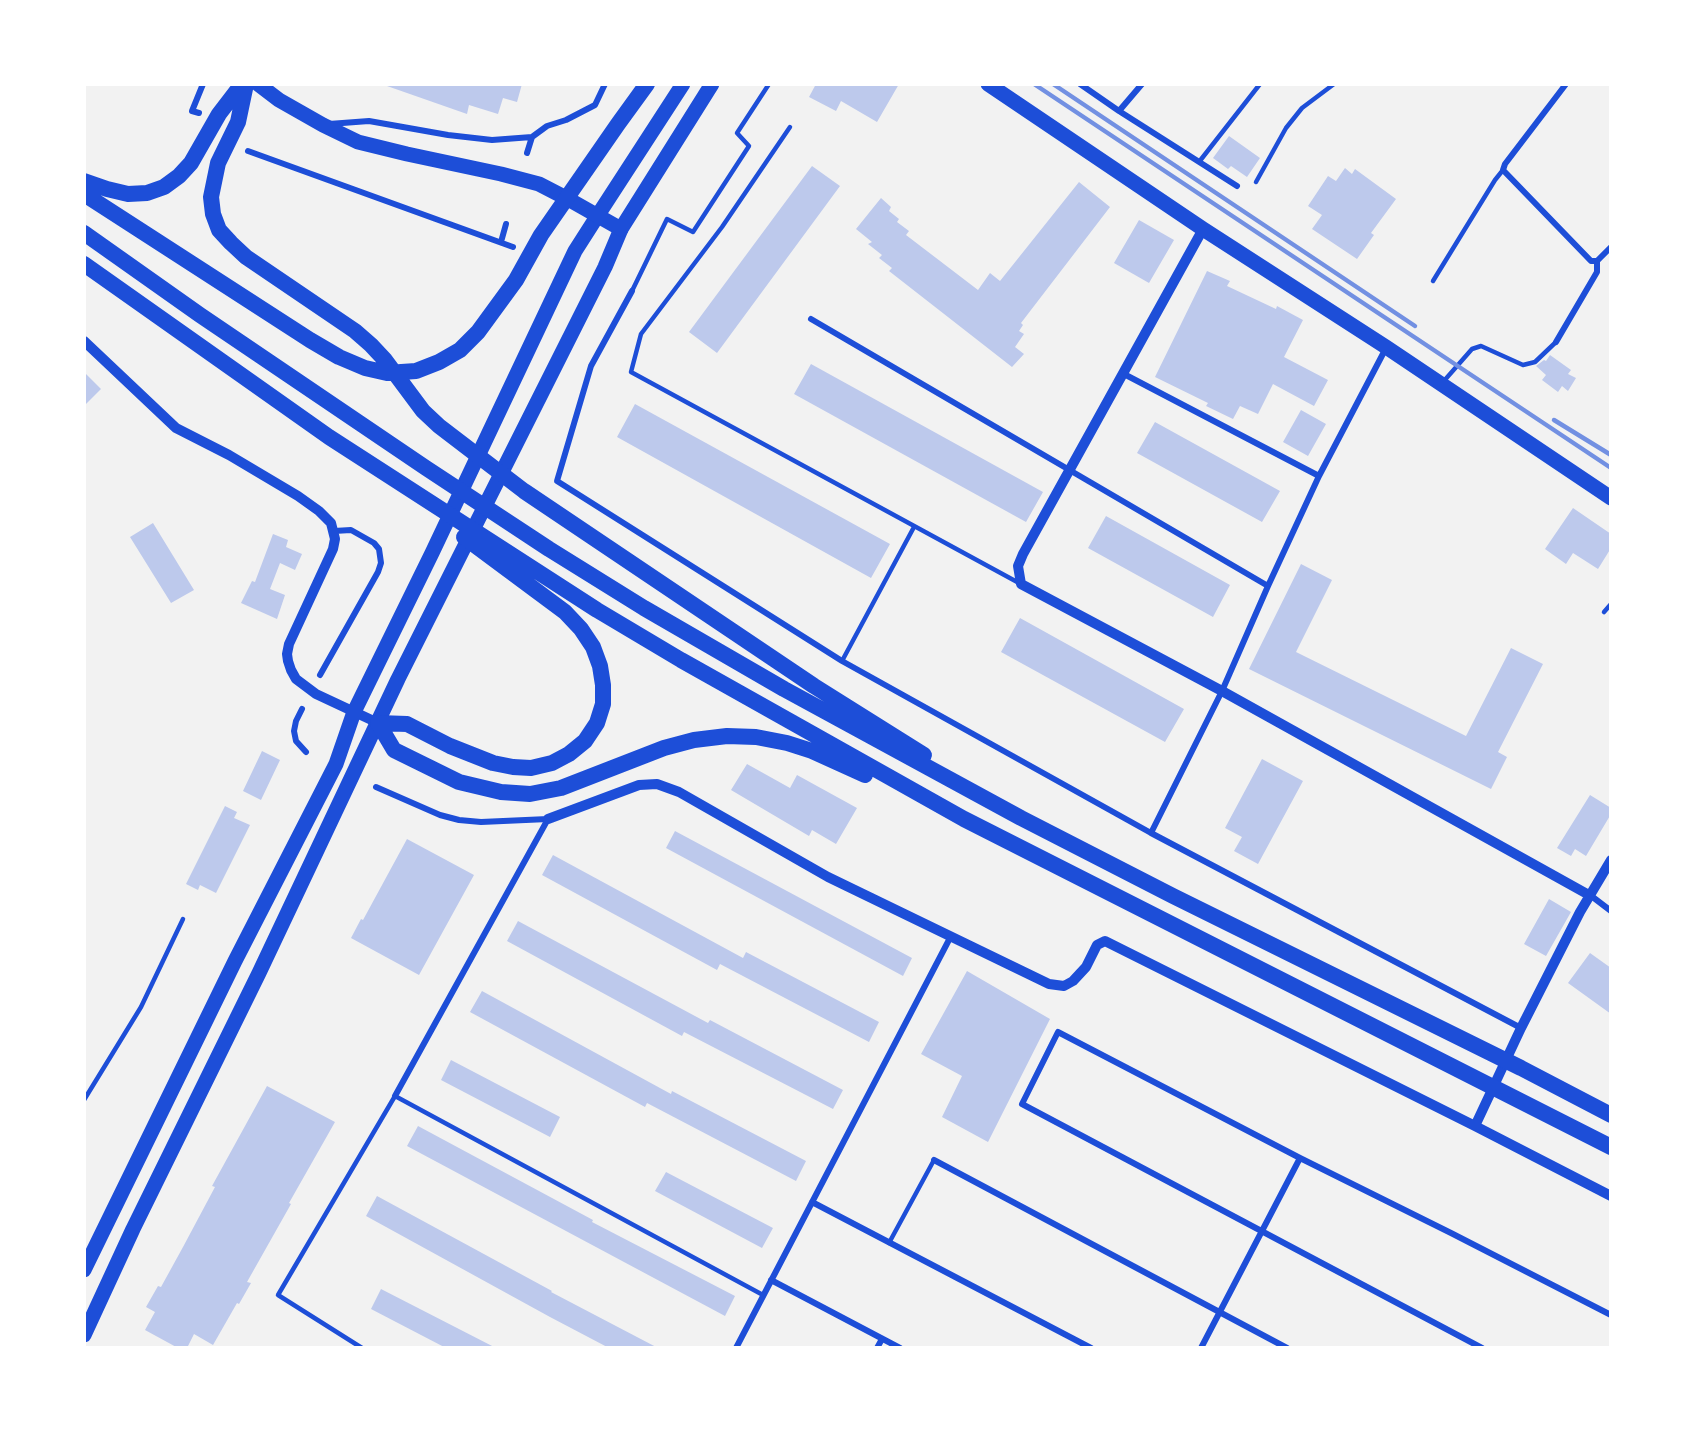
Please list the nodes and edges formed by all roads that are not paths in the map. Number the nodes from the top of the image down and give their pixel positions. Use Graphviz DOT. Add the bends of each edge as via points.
graph roads {
  1 [pos="203,84"];
  2 [pos="244,84"];
  3 [pos="258,84"];
  4 [pos="604,84"];
  5 [pos="647,84"];
  6 [pos="683,84"];
  7 [pos="712,84"];
  8 [pos="769,84"];
  9 [pos="988,84"];
  10 [pos="1080,84"];
  11 [pos="1142,84"];
  12 [pos="1260,84"];
  13 [pos="1334,84"];
  14 [pos="1566,84"];
  15 [pos="1119,111"];
  16 [pos="199,113"];
  17 [pos="323,125"];
  18 [pos="790,127"];
  19 [pos="532,137"];
  20 [pos="248,151"];
  21 [pos="527,153"];
  22 [pos="1199,162"];
  23 [pos="1503,170"];
  24 [pos="84,181"];
  25 [pos="1256,182"];
  26 [pos="1238,186"];
  27 [pos="84,194"];
  28 [pos="597,215"];
  29 [pos="506,224"];
  30 [pos="621,229"];
  31 [pos="1203,229"];
  32 [pos="84,233"];
  33 [pos="501,242"];
  34 [pos="513,247"];
  35 [pos="1611,247"];
  36 [pos="1597,261"];
  37 [pos="84,264"];
  38 [pos="1432,281"];
  39 [pos="632,291"];
  40 [pos="811,319"];
  41 [pos="84,341"];
  42 [pos="1556,342"];
  43 [pos="1386,347"];
  44 [pos="1122,373"];
  45 [pos="1442,384"];
  46 [pos="329,437"];
  47 [pos="1068,470"];
  48 [pos="1318,476"];
  49 [pos="1611,498"];
  50 [pos="914,527"];
  51 [pos="334,531"];
  52 [pos="1021,584"];
  53 [pos="1268,586"];
  54 [pos="1611,604"];
  55 [pos="1604,612"];
  56 [pos="842,661"];
  57 [pos="320,675"];
  58 [pos="1222,691"];
  59 [pos="302,709"];
  60 [pos="354,712"];
  61 [pos="378,723"];
  62 [pos="306,752"];
  63 [pos="376,787"];
  64 [pos="1021,818"];
  65 [pos="548,819"];
  66 [pos="964,819"];
  67 [pos="1151,833"];
  68 [pos="1611,860"];
  69 [pos="1589,895"];
  70 [pos="1611,911"];
  71 [pos="183,919"];
  72 [pos="952,936"];
  73 [pos="1521,1028"];
  74 [pos="395,1096"];
  75 [pos="84,1100"];
  76 [pos="1611,1115"];
  77 [pos="1475,1126"];
  78 [pos="1611,1147"];
  79 [pos="1300,1158"];
  80 [pos="934,1160"];
  81 [pos="1611,1196"];
  82 [pos="812,1202"];
  83 [pos="1261,1232"];
  84 [pos="889,1243"];
  85 [pos="84,1269"];
  86 [pos="771,1280"];
  87 [pos="763,1295"];
  88 [pos="1219,1313"];
  89 [pos="1611,1315"];
  90 [pos="84,1335"];
  91 [pos="882,1339"];
  92 [pos="362,1348"];
  93 [pos="736,1348"];
  94 [pos="877,1348"];
  95 [pos="900,1348"];
  96 [pos="1091,1348"];
  97 [pos="1201,1348"];
  98 [pos="1287,1348"];
  99 [pos="1482,1348"];
  1 -- 16 [label="street" via="192,111"];
  2 -- 24 [label="highway" via="219,114 191,163 164,187 128,194"];
  2 -- 64 [label="highway" via="238,122 218,163 211,197 219,230 231,243 355,331 385,360 423,411 524,490 814,686"];
  3 -- 17 [label="main road"];
  4 -- 19 [label="street" via="595,105 547,126"];
  5 -- 27 [label="highway" via="541,236 493,314 460,350 416,371 387,373 339,357"];
  6 -- 28 [label="main road"];
  7 -- 30 [label="main road"];
  8 -- 39 [label="lane" via="737,132 749,146 693,232 667,219"];
  9 -- 31 [label="main road"];
  10 -- 15 [label="street"];
  11 -- 15 [label="street"];
  12 -- 22 [label="lane"];
  13 -- 25 [label="lane" via="1302,108 1286,128"];
  14 -- 23 [label="street"];
  15 -- 22 [label="street"];
  17 -- 19 [label="street" via="369,121 492,140"];
  17 -- 28 [label="main road" via="358,142 539,184"];
  18 -- 50 [label="lane" via="722,227 641,334 631,372"];
  19 -- 21 [label="street"];
  20 -- 33 [label="street"];
  22 -- 26 [label="street"];
  23 -- 36 [label="street" via="1591,261"];
  23 -- 38 [label="lane"];
  28 -- 30 [label="main road"];
  28 -- 60 [label="main road" via="575,251"];
  29 -- 33 [label="street"];
  30 -- 61 [label="main road"];
  31 -- 43 [label="main road"];
  31 -- 44 [label="street"];
  32 -- 64 [label="highway" via="559,555 784,689"];
  33 -- 34 [label="street"];
  35 -- 36 [label="street"];
  36 -- 42 [label="street" via="1597,272"];
  37 -- 46 [label="highway"];
  39 -- 56 [label="street" via="591,366 557,481"];
  40 -- 47 [label="street"];
  41 -- 51 [label="street" via="176,428 229,454 298,496 319,511"];
  42 -- 45 [label="lane" via="1535,362 1523,365 1481,346 1472,349"];
  43 -- 45 [label="main road"];
  43 -- 48 [label="street"];
  44 -- 47 [label="street"];
  44 -- 48 [label="street"];
  45 -- 49 [label="main road"];
  46 -- 61 [label="highway" via="565,612 593,647 600,666 603,704 597,723 585,741 552,763 531,768 493,763 407,724"];
  46 -- 66 [label="highway" via="597,610"];
  47 -- 52 [label="street" via="1018,566"];
  47 -- 53 [label="street"];
  48 -- 53 [label="street"];
  50 -- 52 [label="lane"];
  50 -- 56 [label="lane"];
  51 -- 57 [label="street" via="351,530 374,543 381,563"];
  51 -- 60 [label="street" via="333,549 287,654 296,679 316,694"];
  52 -- 58 [label="street"];
  53 -- 58 [label="street"];
  54 -- 55 [label="lane"];
  56 -- 67 [label="street"];
  58 -- 67 [label="street"];
  58 -- 69 [label="street"];
  59 -- 62 [label="street" via="294,731 296,741"];
  60 -- 61 [label="street"];
  60 -- 85 [label="main road" via="336,764"];
  61 -- 66 [label="highway" via="394,750 459,782 501,792 530,794 561,788 694,740 756,737 812,752"];
  61 -- 90 [label="main road"];
  63 -- 65 [label="street" via="459,820"];
  64 -- 76 [label="highway"];
  65 -- 72 [label="street" via="639,785 657,784 679,792 828,877"];
  65 -- 74 [label="street"];
  66 -- 78 [label="highway"];
  67 -- 73 [label="street"];
  68 -- 69 [label="street"];
  69 -- 70 [label="street"];
  69 -- 73 [label="street"];
  71 -- 75 [label="lane" via="141,1006"];
  72 -- 77 [label="street" via="1049,984 1064,987 1086,967 1097,945 1105,941"];
  72 -- 82 [label="street"];
  73 -- 77 [label="street"];
  74 -- 87 [label="lane"];
  74 -- 92 [label="lane" via="278,1295"];
  77 -- 81 [label="street"];
  79 -- 83 [label="street"];
  79 -- 83 [label="street" via="1058,1032 1022,1104"];
  79 -- 89 [label="street"];
  80 -- 84 [label="lane"];
  80 -- 88 [label="street"];
  82 -- 84 [label="street"];
  82 -- 86 [label="street"];
  83 -- 88 [label="street"];
  83 -- 99 [label="street"];
  84 -- 96 [label="street"];
  86 -- 87 [label="street"];
  86 -- 91 [label="street"];
  87 -- 93 [label="street"];
  88 -- 97 [label="street"];
  88 -- 98 [label="street"];
  91 -- 94 [label="street"];
  91 -- 95 [label="street"];
}
